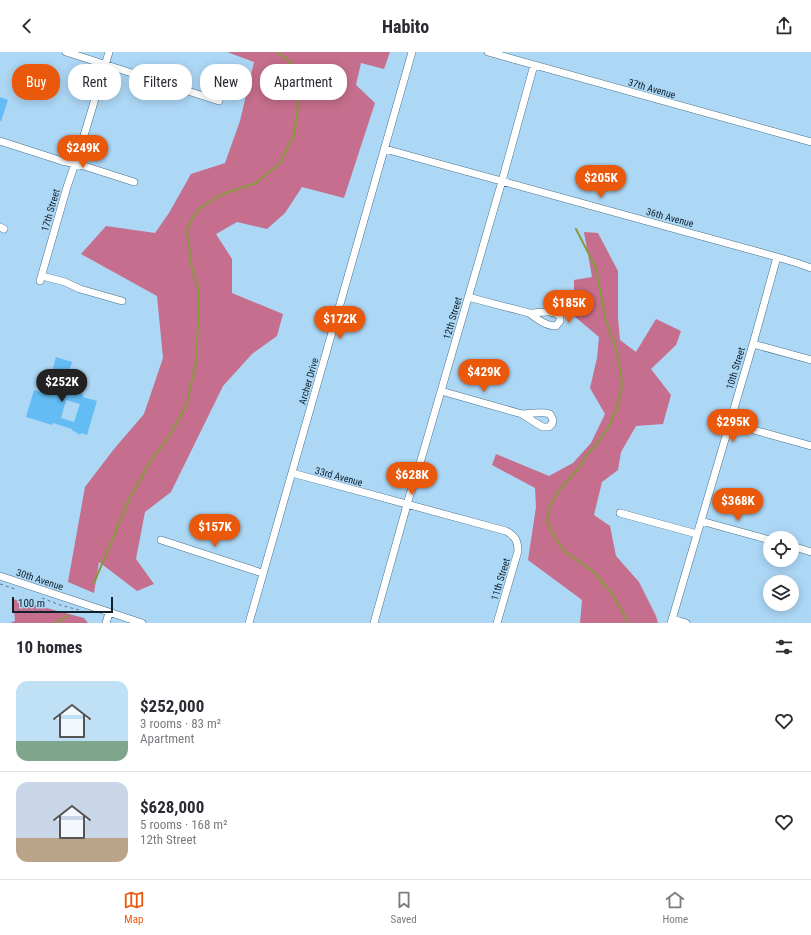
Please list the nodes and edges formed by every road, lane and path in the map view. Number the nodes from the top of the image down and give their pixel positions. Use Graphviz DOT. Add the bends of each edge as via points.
graph roads {
  1 [pos="66,52"];
  2 [pos="109,52"];
  3 [pos="412,52"];
  4 [pos="488,52"];
  5 [pos="506,54"];
  6 [pos="102,64"];
  7 [pos="105,64"];
  8 [pos="534,65"];
  9 [pos="121,70"];
  10 [pos="94,100"];
  11 [pos="219,101"];
  12 [pos="0,140"];
  13 [pos="811,142"];
  14 [pos="385,148"];
  15 [pos="74,164"];
  16 [pos="502,181"];
  17 [pos="134,182"];
  18 [pos="777,257"];
  19 [pos="811,268"];
  20 [pos="468,296"];
  21 [pos="122,301"];
  22 [pos="529,313"];
  23 [pos="753,344"];
  24 [pos="811,360"];
  25 [pos="441,391"];
  26 [pos="522,414"];
  27 [pos="729,423"];
  28 [pos="811,446"];
  29 [pos="292,473"];
  30 [pos="407,504"];
  31 [pos="620,513"];
  32 [pos="701,521"];
  33 [pos="698,534"];
  34 [pos="763,538"];
  35 [pos="161,540"];
  36 [pos="517,540"];
  37 [pos="799,548"];
  38 [pos="811,552"];
  39 [pos="262,573"];
  40 [pos="0,576"];
  41 [pos="0,584"];
  42 [pos="20,591"];
  43 [pos="42,598"];
  44 [pos="82,611"];
  45 [pos="109,613"];
  46 [pos="672,621"];
  47 [pos="106,623"];
  48 [pos="142,623"];
  49 [pos="249,623"];
  50 [pos="374,623"];
  51 [pos="497,623"];
  52 [pos="686,623"];
  1 -- 6 [label="street"];
  2 -- 7 [label="street, 17th Street"];
  3 -- 14 [label="street, Archer Drive"];
  4 -- 5 [label="street, 37th Avenue"];
  5 -- 8 [label="street, 37th Avenue"];
  8 -- 13 [label="street, 37th Avenue"];
  8 -- 16 [label="street, 12th Street"];
  9 -- 11 [label="street"];
  10 -- 15 [label="street, 17th Street"];
  12 -- 15 [label="street"];
  14 -- 16 [label="street, 36th Avenue"];
  14 -- 29 [label="street, Archer Drive"];
  15 -- 17 [label="street"];
  15 -- 21 [label="street, 17th Street" via="41,279 65,282"];
  16 -- 18 [label="street, 36th Avenue"];
  16 -- 20 [label="street, 12th Street"];
  18 -- 19 [label="street, 36th Avenue"];
  18 -- 23 [label="street, 10th Street"];
  20 -- 22 [label="street"];
  20 -- 25 [label="street, 12th Street"];
  23 -- 24 [label="street"];
  23 -- 27 [label="street, 10th Street"];
  25 -- 26 [label="street"];
  25 -- 30 [label="street, 12th Street"];
  27 -- 28 [label="street"];
  27 -- 32 [label="street, 10th Street"];
  29 -- 30 [label="street, 33rd Avenue"];
  29 -- 39 [label="street, Archer Drive"];
  30 -- 36 [label="street, 33rd Avenue" via="506,531"];
  30 -- 50 [label="street, 12th Street"];
  31 -- 33 [label="street"];
  32 -- 33 [label="street, 10th Street"];
  32 -- 34 [label="street"];
  33 -- 46 [label="street, 10th Street"];
  35 -- 39 [label="street"];
  36 -- 51 [label="street, 11th Street" via="517,557"];
  37 -- 38 [label="street"];
  39 -- 49 [label="street, Archer Drive"];
  40 -- 45 [label="street, 30th Avenue"];
  41 -- 42 [label="path"];
  43 -- 44 [label="path"];
  45 -- 47 [label="street"];
  45 -- 48 [label="street, 30th Avenue"];
  46 -- 52 [label="street"];
}
